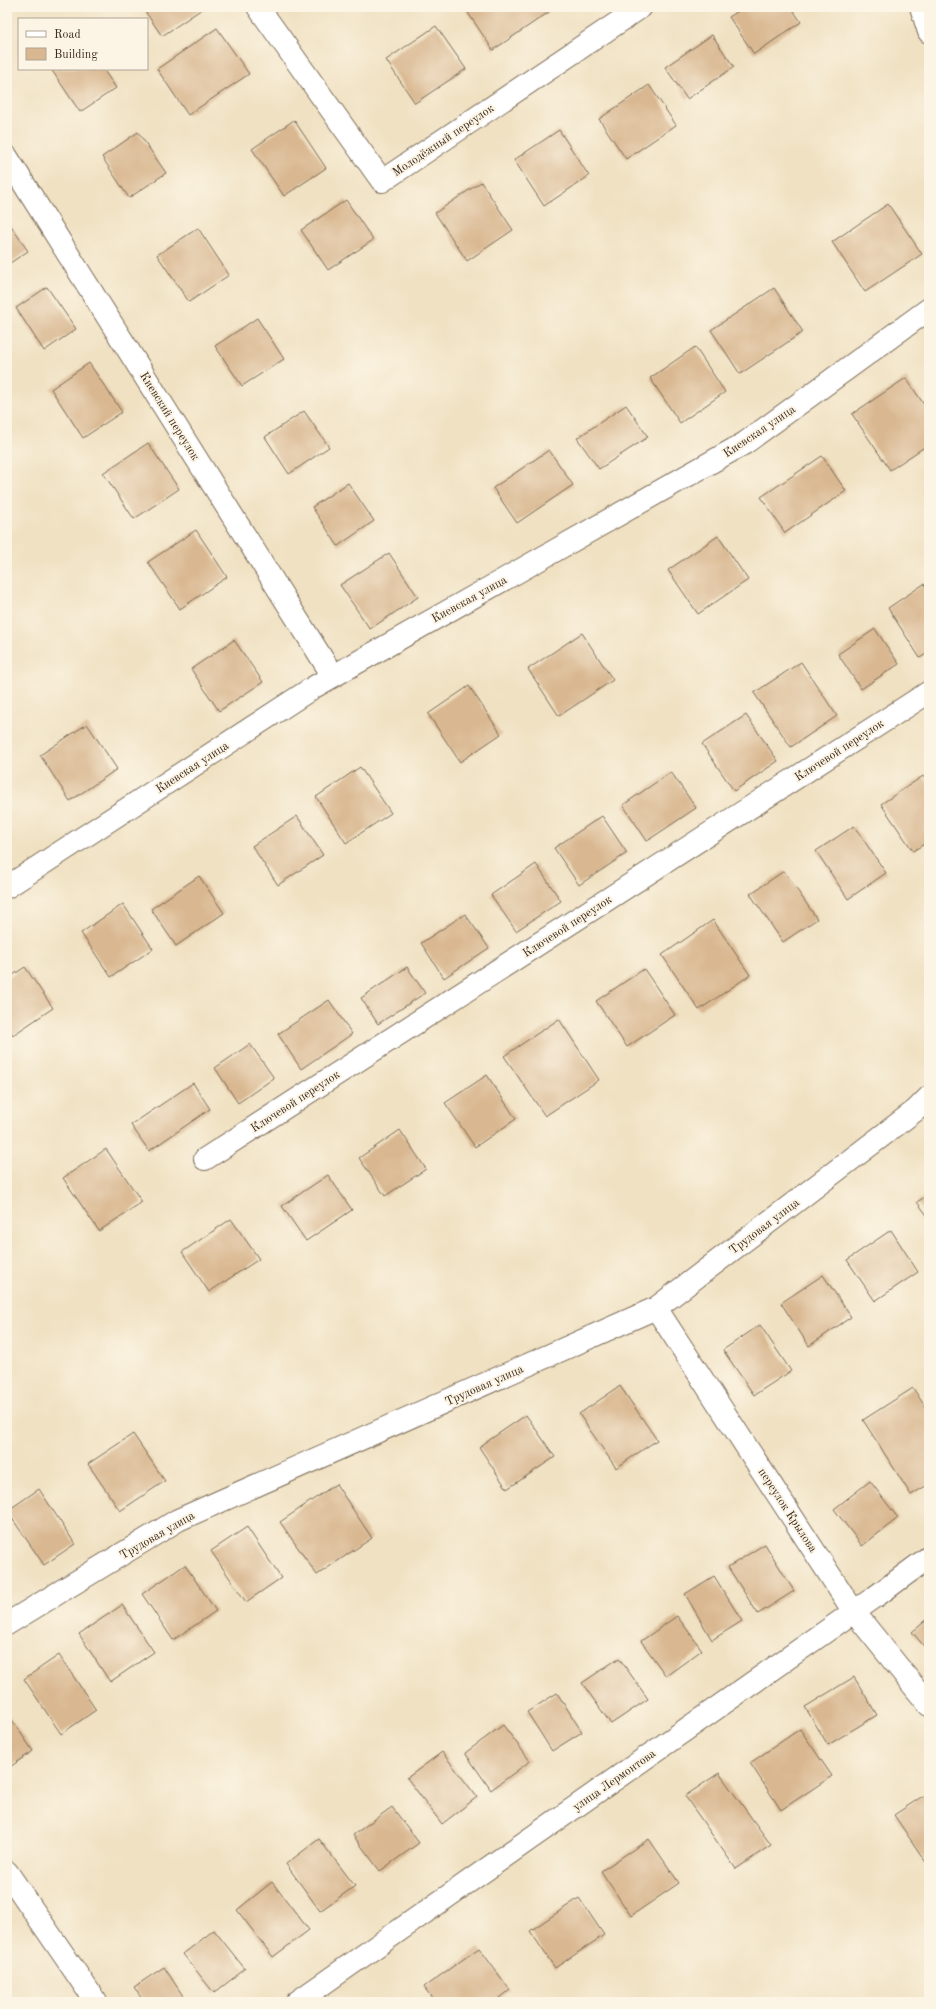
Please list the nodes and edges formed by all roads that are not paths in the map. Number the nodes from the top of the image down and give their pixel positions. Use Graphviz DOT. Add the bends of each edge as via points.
graph roads {
  1 [pos="258,7"];
  2 [pos="641,7"];
  3 [pos="921,7"];
  4 [pos="929,32"];
  5 [pos="7,157"];
  6 [pos="929,310"];
  7 [pos="334,676"];
  8 [pos="929,692"];
  9 [pos="7,887"];
  10 [pos="929,1097"];
  11 [pos="205,1159"];
  12 [pos="656,1308"];
  13 [pos="929,1557"];
  14 [pos="854,1612"];
  15 [pos="7,1624"];
  16 [pos="929,1705"];
  17 [pos="7,1872"];
  18 [pos="96,2002"];
  19 [pos="297,2002"];
  1 -- 2 [label="street, Молодёжный переулок" via="382,181"];
  3 -- 4 [label="street"];
  5 -- 7 [label="street, Киевский переулок"];
  6 -- 7 [label="street, Киевская улица" via="745,443"];
  7 -- 9 [label="street, Киевская улица"];
  8 -- 11 [label="street, Ключевой переулок"];
  10 -- 12 [label="street, Трудовая улица" via="916,1110"];
  12 -- 14 [label="street, переулок Крылова"];
  12 -- 15 [label="street, Трудовая улица" via="178,1520"];
  13 -- 14 [label="street, улица Лермонтова"];
  14 -- 16 [label="street, переулок Крылова"];
  14 -- 19 [label="street, улица Лермонтова"];
  17 -- 18 [label="street"];
}
